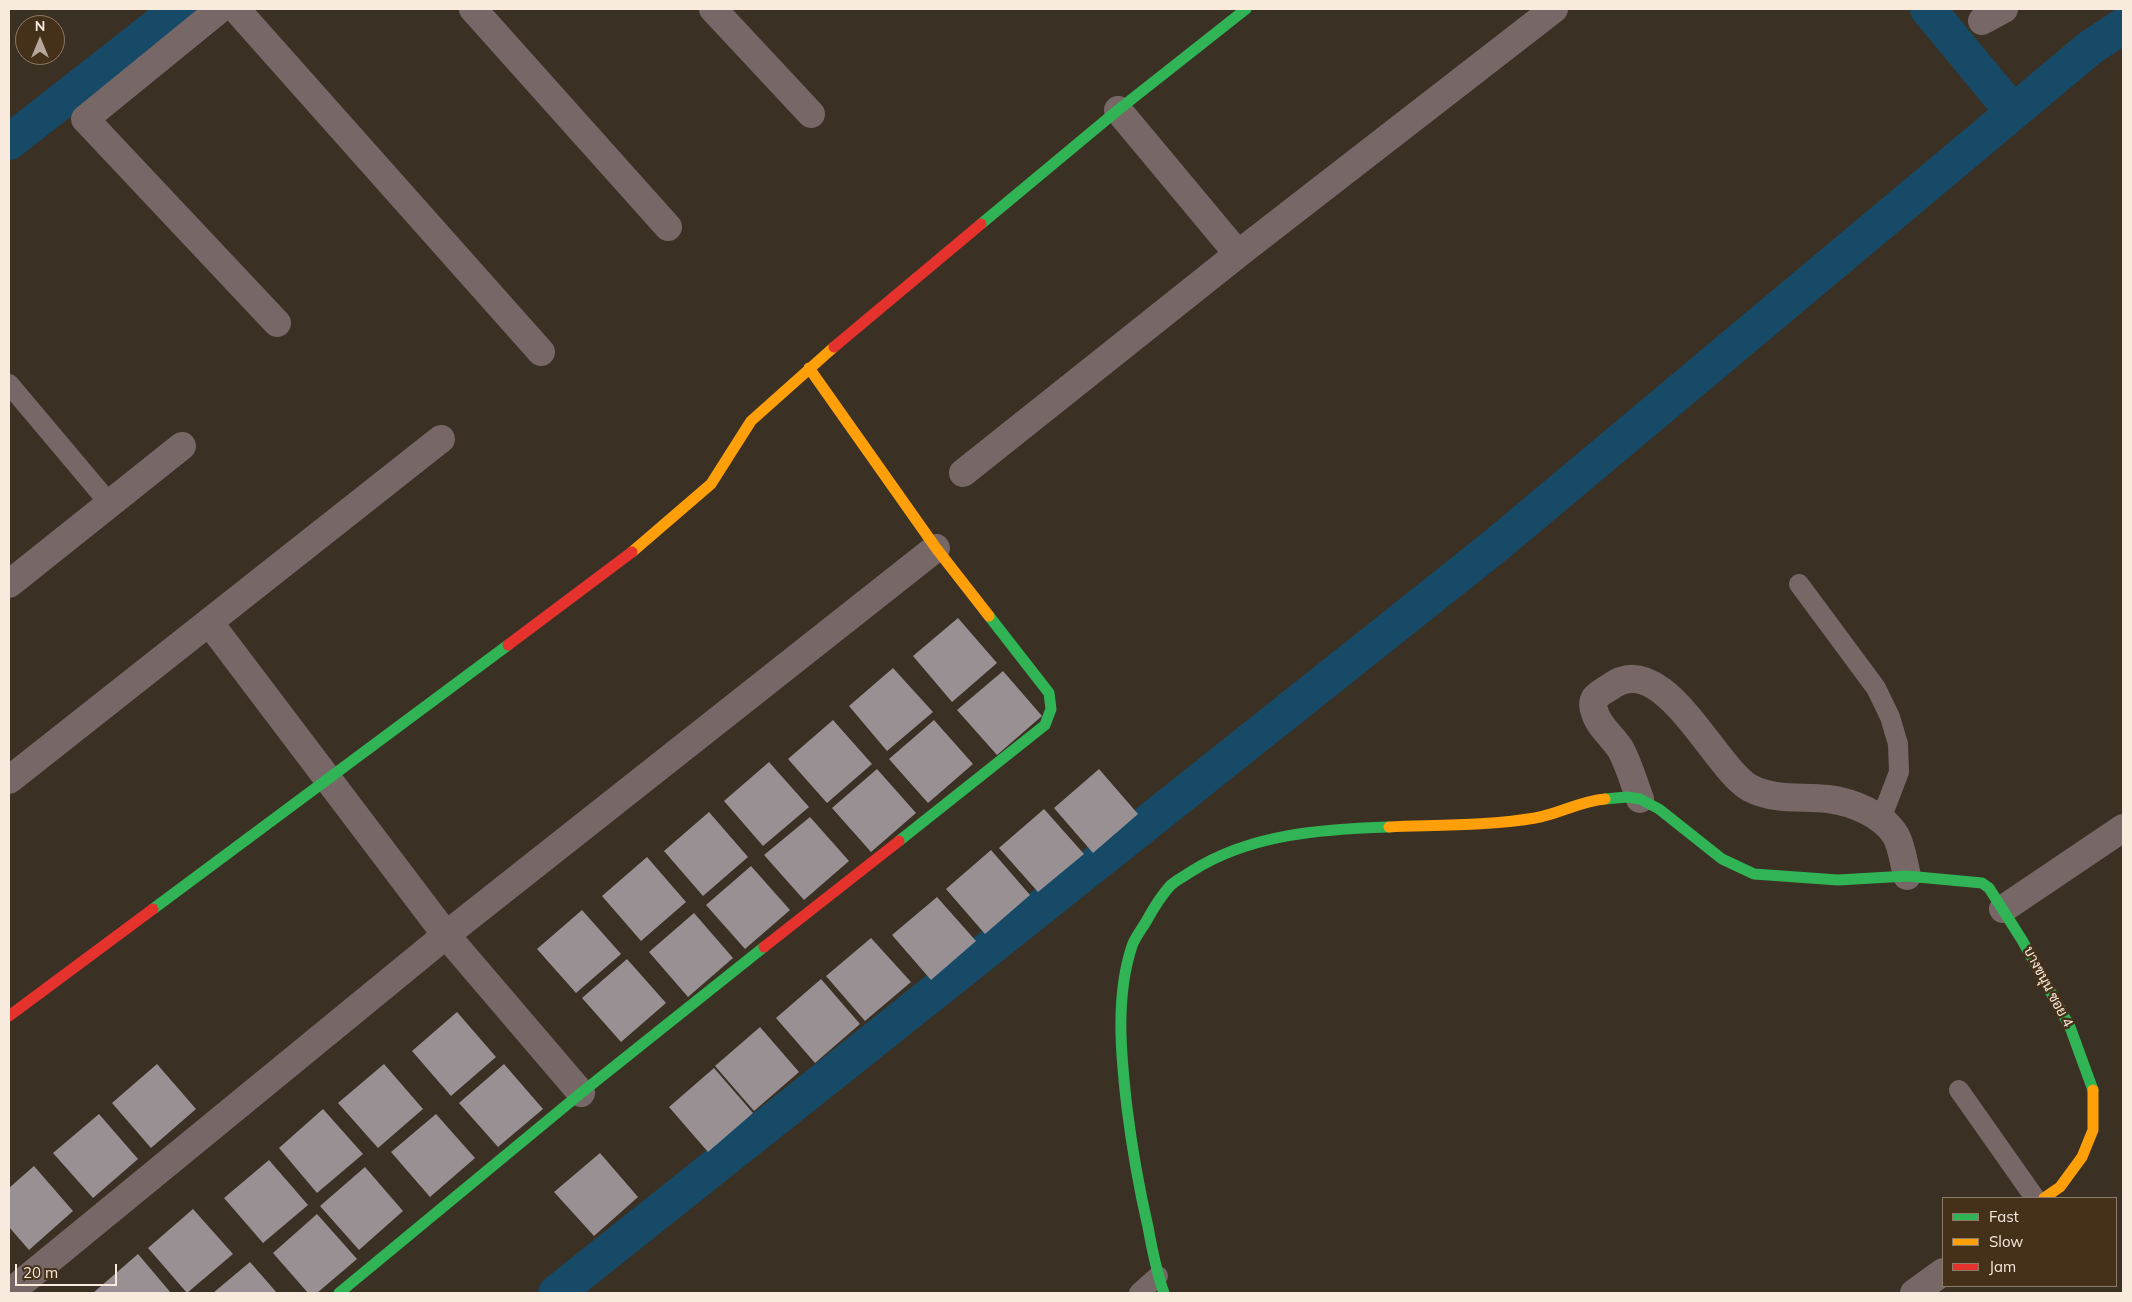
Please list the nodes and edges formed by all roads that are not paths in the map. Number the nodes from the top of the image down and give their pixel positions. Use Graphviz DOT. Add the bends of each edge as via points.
graph roads {
  1 [pos="220,9"];
  2 [pos="236,9"];
  3 [pos="473,9"];
  4 [pos="713,9"];
  5 [pos="1246,9"];
  6 [pos="1554,9"];
  7 [pos="1118,110"];
  8 [pos="811,114"];
  9 [pos="668,227"];
  10 [pos="1238,254"];
  11 [pos="277,323"];
  12 [pos="541,352"];
  13 [pos="808,368"];
  14 [pos="9,384"];
  15 [pos="442,439"];
  16 [pos="182,446"];
  17 [pos="963,473"];
  18 [pos="110,504"];
  19 [pos="936,548"];
  20 [pos="9,584"];
  21 [pos="1799,584"];
  22 [pos="209,622"];
  23 [pos="329,779"];
  24 [pos="9,780"];
  25 [pos="1640,799"];
  26 [pos="1881,820"];
  27 [pos="2123,828"];
  28 [pos="1907,876"];
  29 [pos="2003,909"];
  30 [pos="446,935"];
  31 [pos="9,1016"];
  32 [pos="1960,1090"];
  33 [pos="581,1093"];
  34 [pos="2034,1197"];
  35 [pos="2045,1197"];
  36 [pos="1942,1273"];
  37 [pos="1161,1285"];
  38 [pos="9,1293"];
  39 [pos="339,1293"];
  40 [pos="1139,1293"];
  41 [pos="1914,1293"];
  1 -- 11 [label="street" via="85,119"];
  2 -- 12 [label="street"];
  3 -- 9 [label="street"];
  4 -- 8 [label="street"];
  5 -- 7 [label="street"];
  6 -- 10 [label="street"];
  7 -- 10 [label="street"];
  7 -- 13 [label="street"];
  10 -- 17 [label="street"];
  13 -- 19 [label="street"];
  13 -- 23 [label="street" via="751,421 711,484 696,497 614,567"];
  14 -- 18 [label="lane"];
  15 -- 22 [label="street"];
  16 -- 18 [label="street"];
  18 -- 20 [label="street"];
  19 -- 30 [label="street"];
  19 -- 33 [label="street" via="1049,693 1051,709 1045,725"];
  21 -- 26 [label="lane" via="1876,688 1890,717 1898,744 1899,772"];
  22 -- 23 [label="street"];
  22 -- 24 [label="street"];
  23 -- 30 [label="street"];
  23 -- 31 [label="street"];
  25 -- 26 [label="street" via="1620,750 1595,715 1593,706 1595,698 1617,681 1633,678 1649,682 1682,709 1727,768 1750,787 1769,795 1828,799 1857,806"];
  25 -- 28 [label="street, บางขนุน ซอย 4" via="1658,809 1722,859 1754,874 1838,880"];
  25 -- 37 [label="street" via="1591,800 1543,817 1507,823 1342,828 1279,837 1205,863 1171,886 1132,945 1124,978 1122,1014 1123,1070 1130,1129"];
  26 -- 28 [label="street" via="1896,837"];
  27 -- 29 [label="street"];
  28 -- 29 [label="street, บางขนุน ซอย 4" via="1982,883"];
  29 -- 35 [label="street, บางขนุน ซอย 4" via="2070,1027 2093,1088 2093,1130 2082,1157 2060,1187"];
  30 -- 33 [label="street"];
  30 -- 38 [label="street"];
  32 -- 34 [label="lane"];
  33 -- 39 [label="street"];
  36 -- 41 [label="street"];
  37 -- 40 [label="lane"];
}
